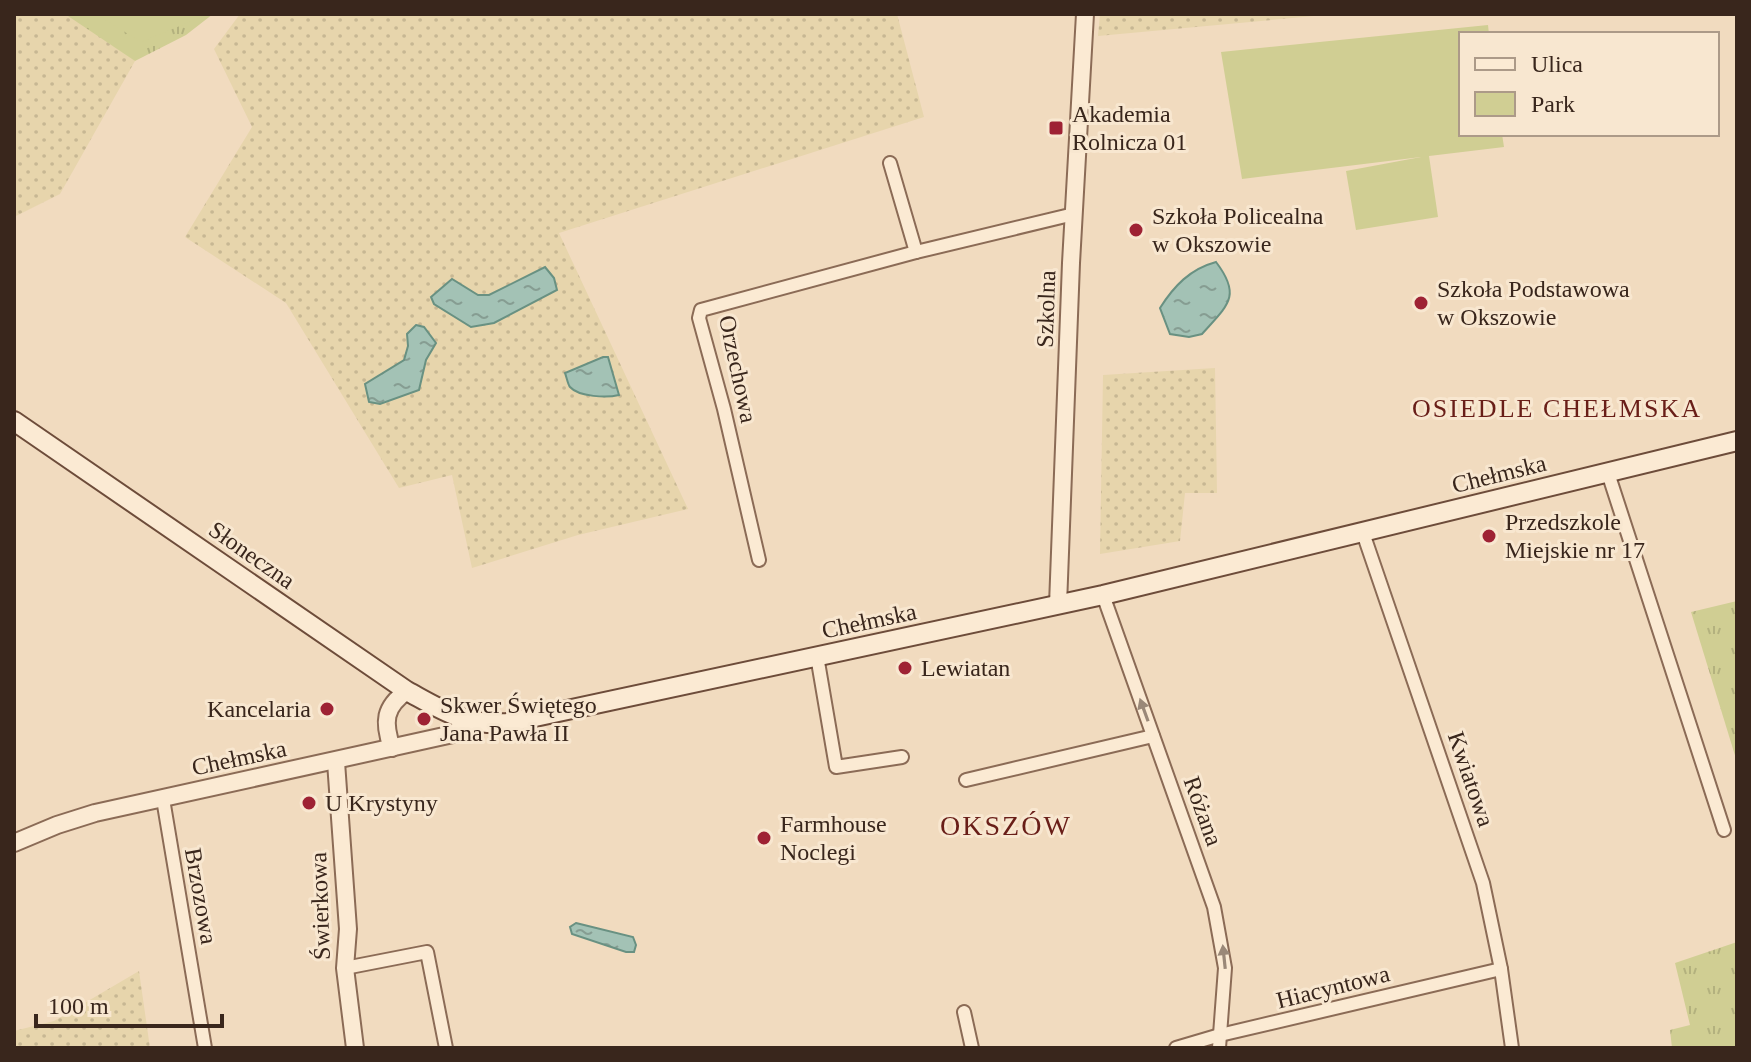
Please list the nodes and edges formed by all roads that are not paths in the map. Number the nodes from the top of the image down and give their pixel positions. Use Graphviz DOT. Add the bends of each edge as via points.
graph roads {
  1 [pos="1085,14"];
  2 [pos="890,163"];
  3 [pos="1074,214"];
  4 [pos="916,252"];
  5 [pos="14,421"];
  6 [pos="1737,441"];
  7 [pos="1608,473"];
  8 [pos="1362,530"];
  9 [pos="759,560"];
  10 [pos="1103,595"];
  11 [pos="1058,605"];
  12 [pos="817,656"];
  13 [pos="407,691"];
  14 [pos="467,722"];
  15 [pos="1153,736"];
  16 [pos="392,748"];
  17 [pos="902,757"];
  18 [pos="336,762"];
  19 [pos="966,780"];
  20 [pos="163,799"];
  21 [pos="1724,830"];
  22 [pos="14,843"];
  23 [pos="345,968"];
  24 [pos="1501,969"];
  25 [pos="964,1012"];
  26 [pos="1220,1042"];
  27 [pos="205,1048"];
  28 [pos="355,1048"];
  29 [pos="446,1048"];
  30 [pos="972,1048"];
  31 [pos="1176,1048"];
  32 [pos="1512,1048"];
  1 -- 3 [label="street, Szkolna"];
  2 -- 4 [label="street"];
  3 -- 4 [label="street, Orzechowa"];
  3 -- 11 [label="street, Szkolna"];
  4 -- 9 [label="street, Orzechowa" via="701,310"];
  5 -- 13 [label="main road, Słoneczna"];
  6 -- 7 [label="main road, Chełmska"];
  7 -- 8 [label="main road, Chełmska"];
  7 -- 21 [label="street"];
  8 -- 10 [label="main road, Chełmska"];
  8 -- 24 [label="street, Kwiatowa" via="1483,883"];
  10 -- 11 [label="main road, Chełmska"];
  15 -- 10 [label="street, Różana, one-way"];
  11 -- 12 [label="main road, Chełmska"];
  12 -- 14 [label="main road, Chełmska" via="507,723"];
  12 -- 17 [label="street" via="836,767"];
  13 -- 14 [label="main road, Słoneczna"];
  13 -- 16 [label="street" via="394,700 387,716"];
  14 -- 16 [label="street, Chełmska" via="453,734"];
  15 -- 19 [label="street"];
  26 -- 15 [label="street, Różana, one-way" via="1222,940"];
  16 -- 18 [label="street, Chełmska"];
  18 -- 20 [label="street, Chełmska"];
  18 -- 23 [label="street, Świerkowa" via="348,929"];
  20 -- 22 [label="street, Chełmska" via="95,813"];
  20 -- 27 [label="street, Brzozowa"];
  23 -- 28 [label="street, Świerkowa"];
  23 -- 29 [label="street" via="427,952"];
  24 -- 26 [label="street, Hiacyntowa"];
  24 -- 32 [label="street, Kwiatowa"];
  25 -- 30 [label="street"];
  26 -- 31 [label="street, Hiacyntowa"];
}
